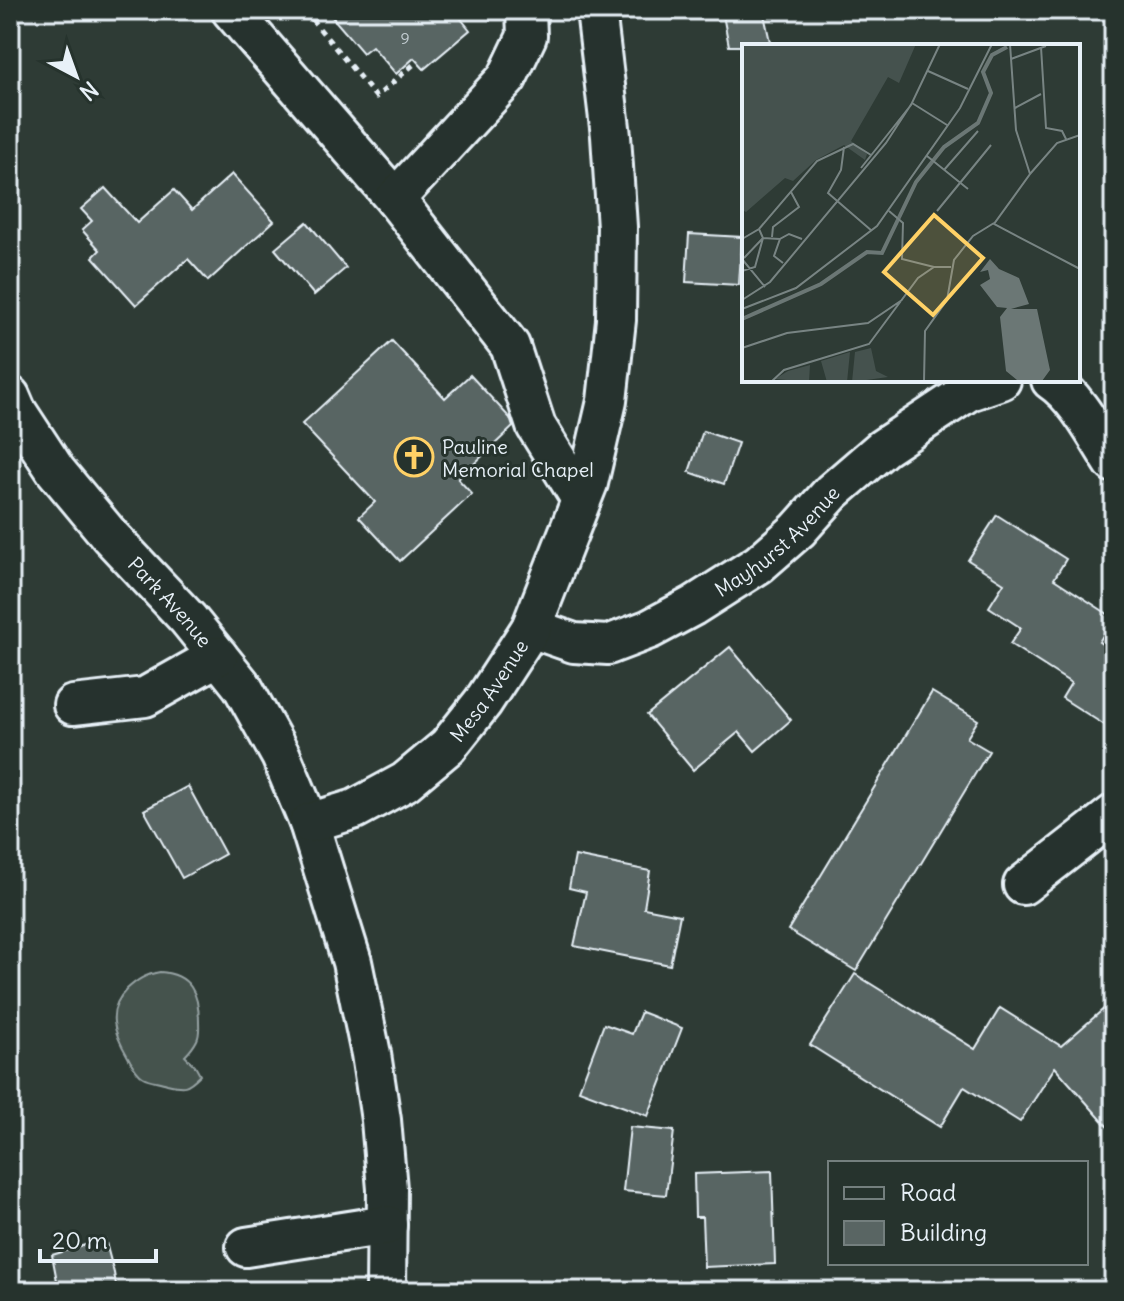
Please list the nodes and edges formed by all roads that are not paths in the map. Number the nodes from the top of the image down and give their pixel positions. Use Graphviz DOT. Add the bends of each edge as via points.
graph roads {
  1 [pos="231,10"];
  2 [pos="526,10"];
  3 [pos="596,10"];
  4 [pos="395,199"];
  5 [pos="995,382"];
  6 [pos="1054,382"];
  7 [pos="10,396"];
  8 [pos="1114,463"];
  9 [pos="581,499"];
  10 [pos="531,628"];
  11 [pos="218,656"];
  12 [pos="73,705"];
  13 [pos="1114,814"];
  14 [pos="309,823"];
  15 [pos="1023,885"];
  16 [pos="387,1225"];
  17 [pos="246,1247"];
  18 [pos="386,1291"];
  1 -- 4 [label="street"];
  2 -- 4 [label="street" via="527,36 507,78"];
  3 -- 9 [label="street, Mesa Avenue" via="617,227 616,320 607,401"];
  4 -- 9 [label="street" via="510,346 536,426"];
  5 -- 10 [label="street, Mayhurst Avenue" via="969,391 883,448 759,564 650,629 608,645 574,643"];
  6 -- 8 [label="street" via="1082,413"];
  7 -- 11 [label="street, Park Avenue" via="56,471"];
  9 -- 10 [label="street, Mesa Avenue"];
  10 -- 14 [label="street, Mesa Avenue" via="448,746 405,782 355,809"];
  11 -- 12 [label="street" via="145,697"];
  11 -- 14 [label="street, Park Avenue" via="242,686 281,756"];
  13 -- 15 [label="street"];
  14 -- 16 [label="street" via="352,962 371,1054"];
  16 -- 17 [label="street"];
  16 -- 18 [label="street"];
}
